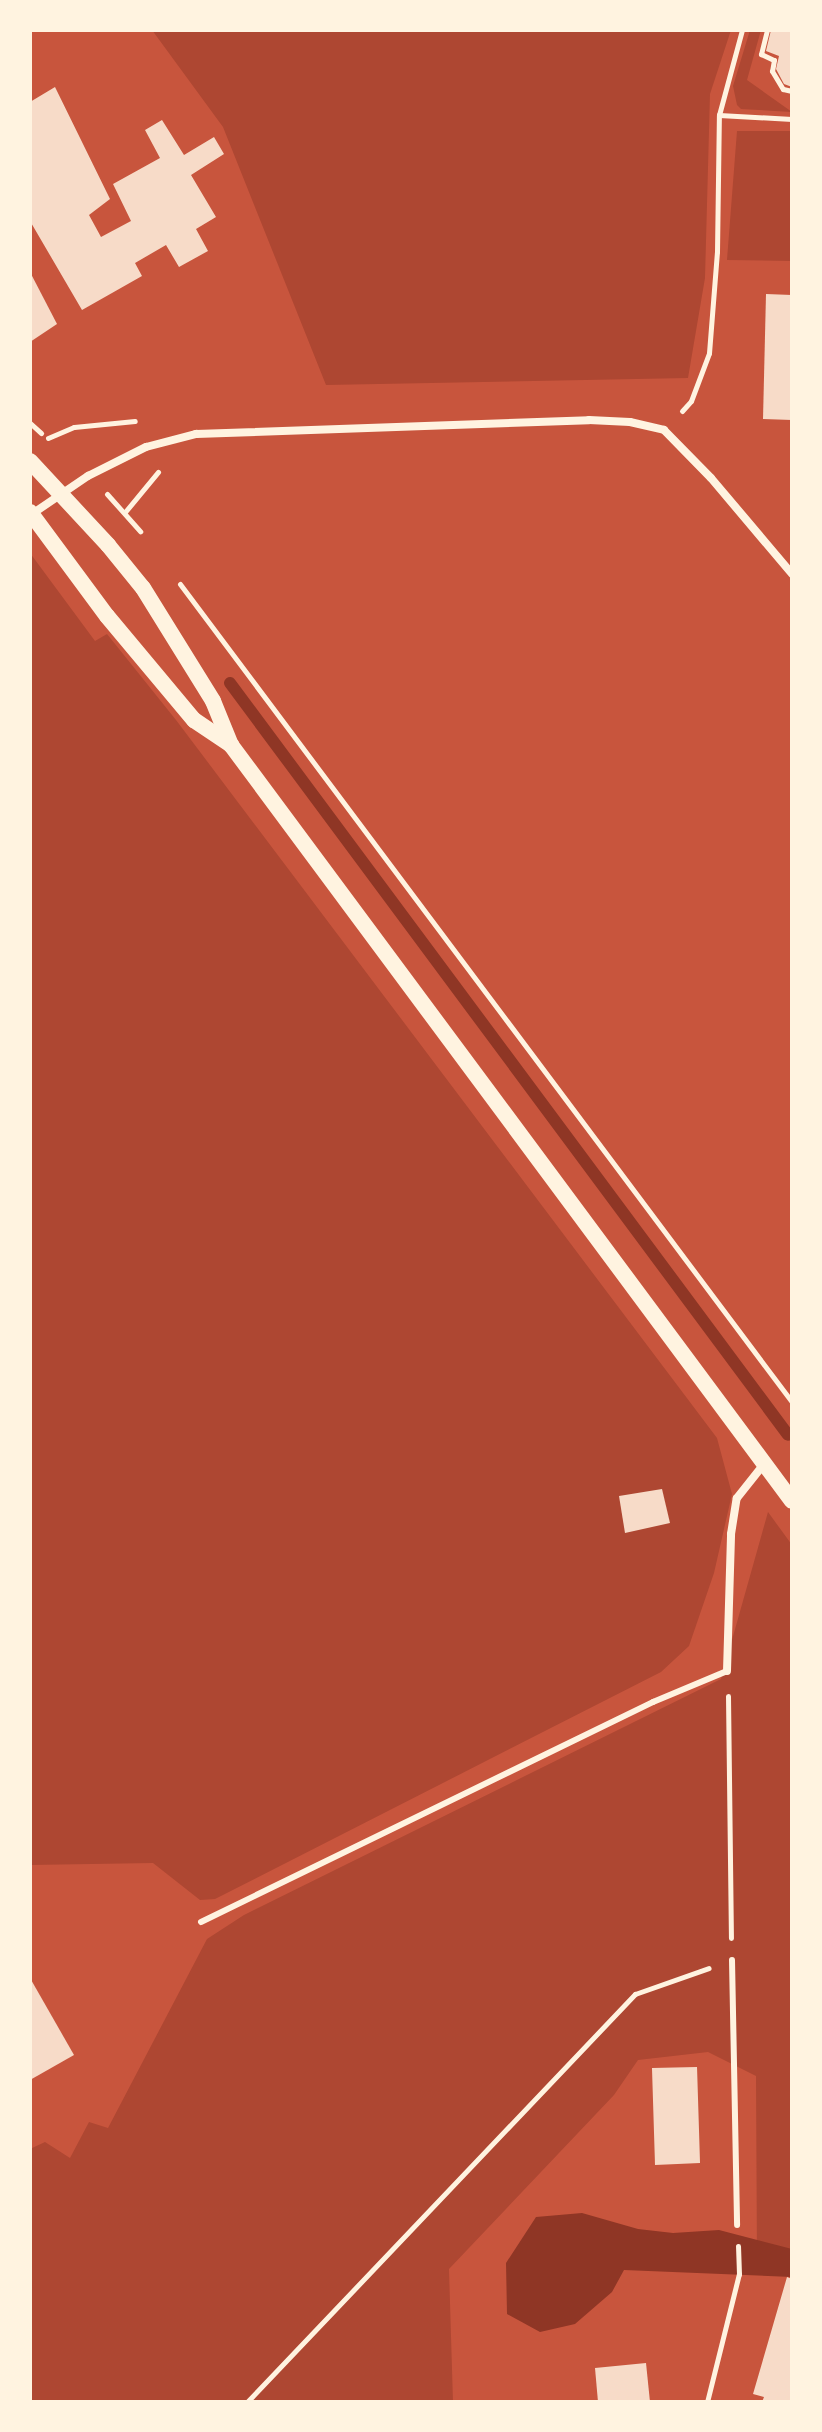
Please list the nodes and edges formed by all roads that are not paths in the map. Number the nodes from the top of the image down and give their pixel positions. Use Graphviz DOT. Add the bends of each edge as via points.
graph roads {
  1 [pos="30,461"];
  2 [pos="63,494"];
  3 [pos="31,513"];
  4 [pos="792,574"];
  5 [pos="231,745"];
  6 [pos="764,1464"];
  7 [pos="792,1501"];
  8 [pos="727,1671"];
  9 [pos="201,1922"];
  10 [pos="732,1960"];
  11 [pos="737,2225"];
  1 -- 2 [label="main road"];
  2 -- 3 [label="street"];
  2 -- 4 [label="street" via="146,447 196,434 630,422 664,430"];
  2 -- 5 [label="main road" via="143,588 213,701"];
  3 -- 5 [label="main road" via="107,616 194,720"];
  5 -- 6 [label="main road"];
  6 -- 7 [label="main road"];
  6 -- 8 [label="street" via="737,1498"];
  8 -- 9 [label="lane"];
  10 -- 11 [label="lane"];
}
